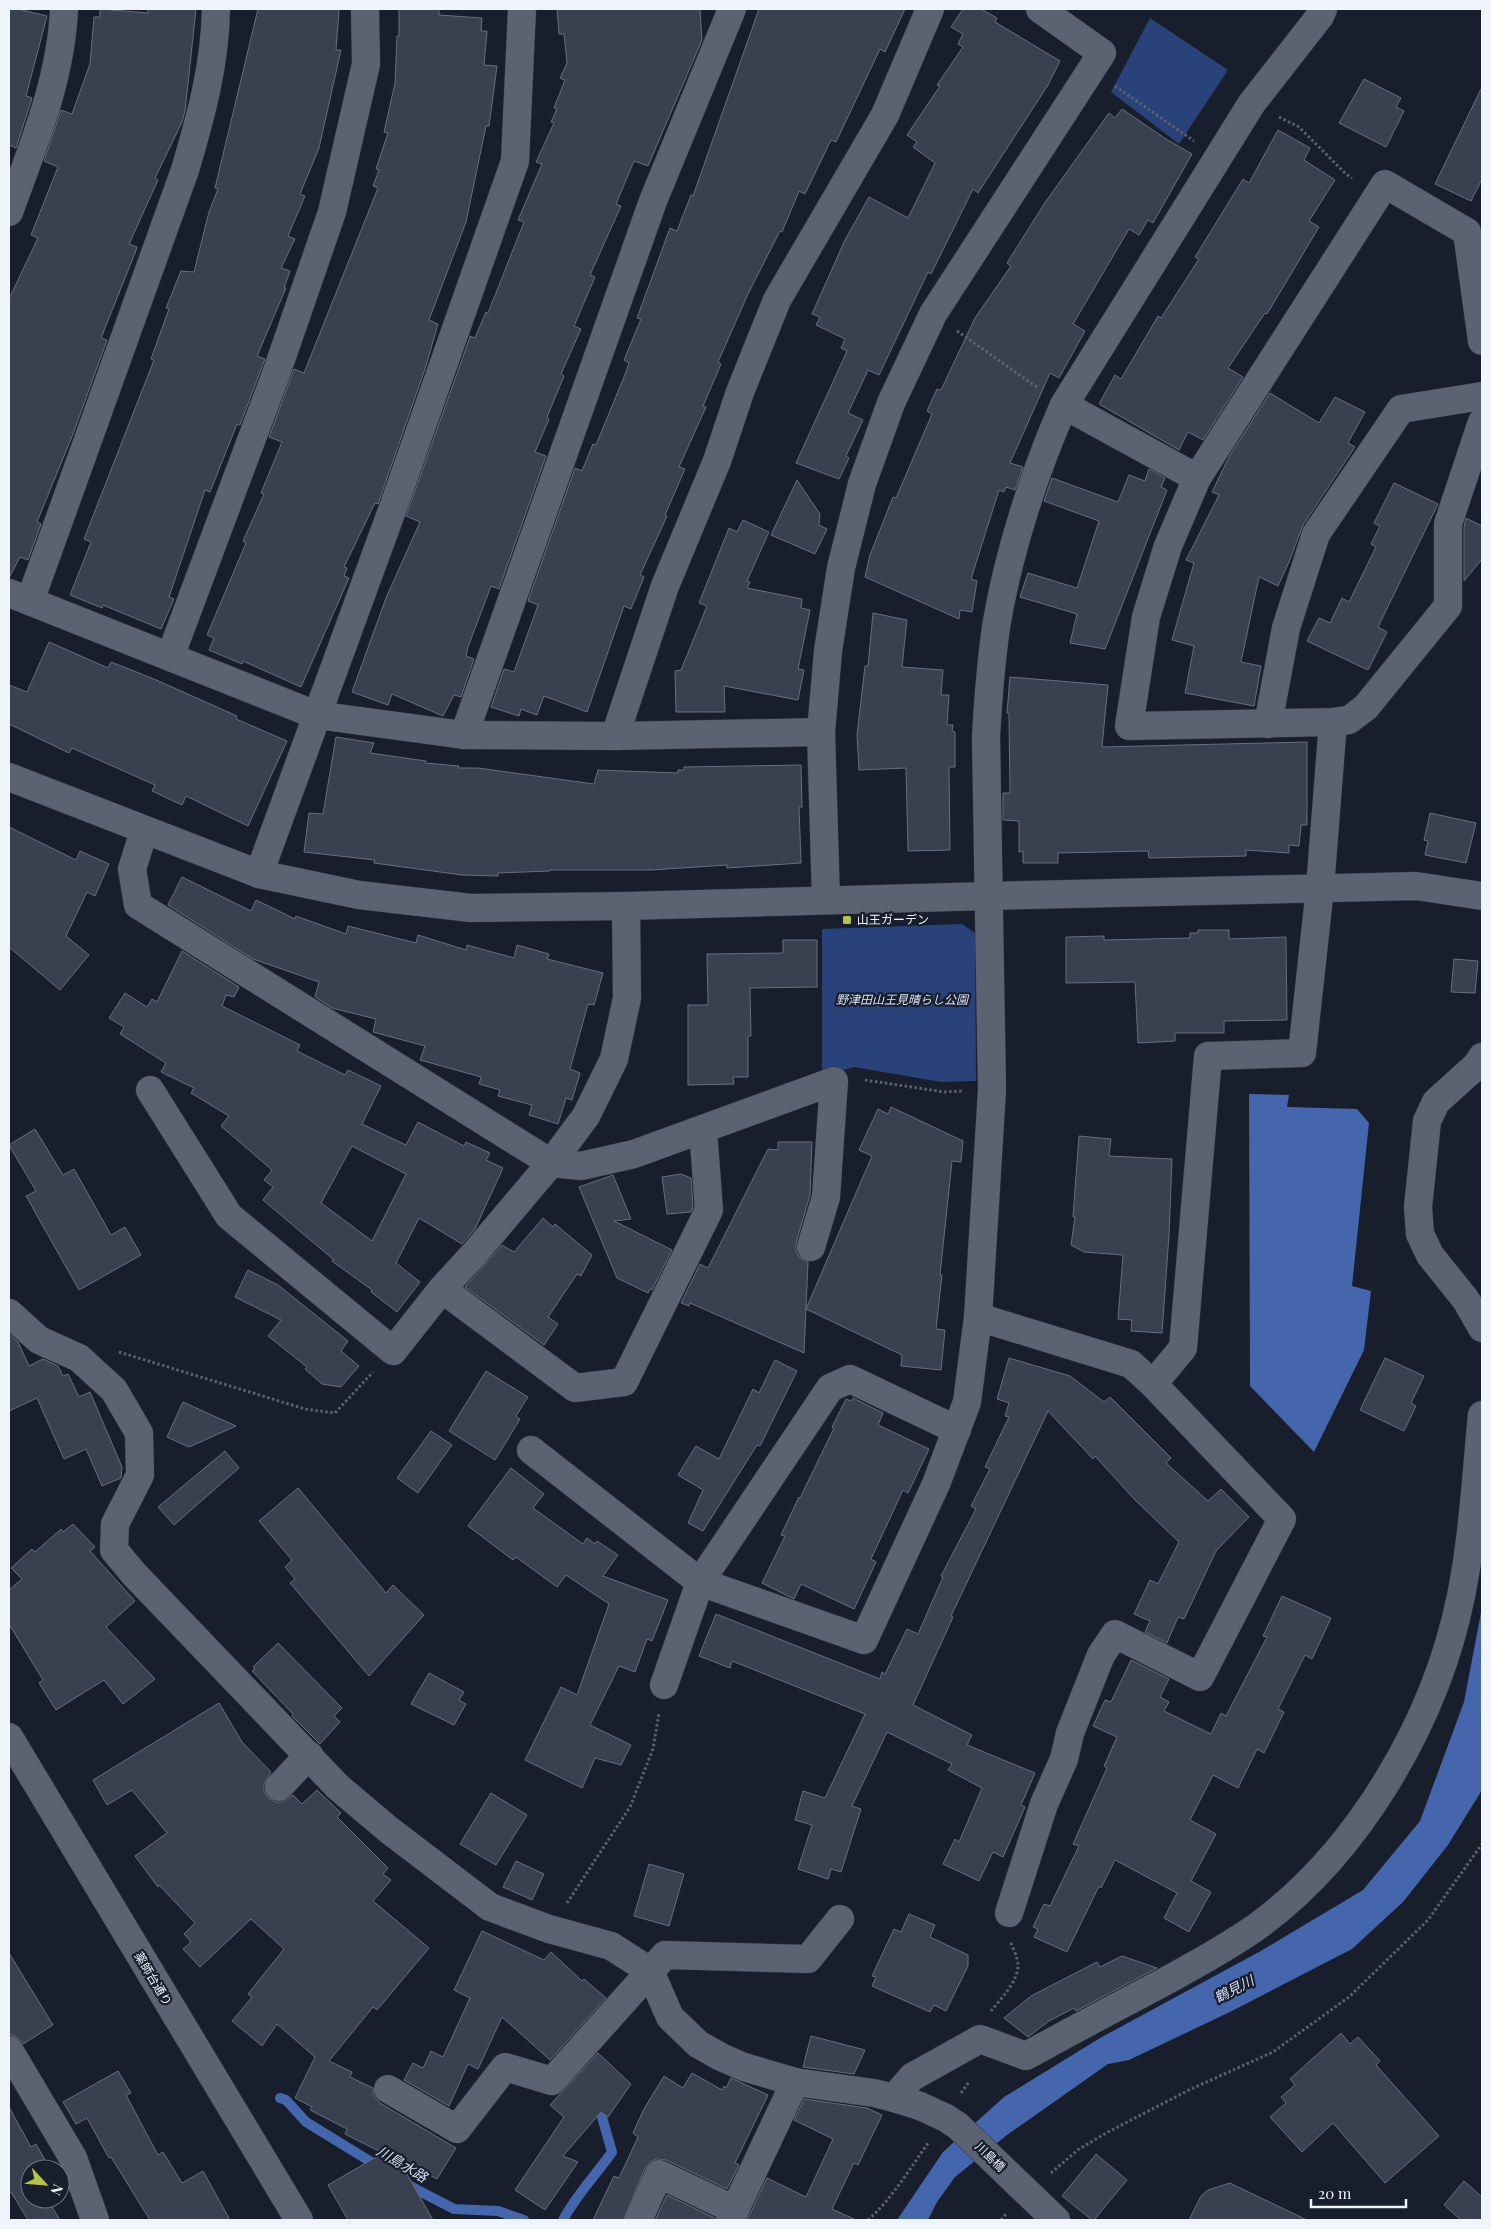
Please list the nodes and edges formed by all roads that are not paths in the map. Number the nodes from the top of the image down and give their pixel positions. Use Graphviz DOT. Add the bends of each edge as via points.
graph roads {
  1 [pos="64,9"];
  2 [pos="216,9"];
  3 [pos="365,9"];
  4 [pos="522,9"];
  5 [pos="732,9"];
  6 [pos="930,9"];
  7 [pos="1040,9"];
  8 [pos="1322,9"];
  9 [pos="9,212"];
  10 [pos="1482,340"];
  11 [pos="1482,396"];
  12 [pos="1064,405"];
  13 [pos="1482,422"];
  14 [pos="1197,478"];
  15 [pos="19,597"];
  16 [pos="170,657"];
  17 [pos="316,715"];
  18 [pos="1333,722"];
  19 [pos="1268,724"];
  20 [pos="821,732"];
  21 [pos="464,735"];
  22 [pos="615,736"];
  23 [pos="9,777"];
  24 [pos="144,831"];
  25 [pos="259,874"];
  26 [pos="1320,888"];
  27 [pos="990,896"];
  28 [pos="1482,896"];
  29 [pos="826,900"];
  30 [pos="626,906"];
  31 [pos="1482,1058"];
  32 [pos="150,1090"];
  33 [pos="703,1129"];
  34 [pos="552,1163"];
  35 [pos="811,1247"];
  36 [pos="442,1289"];
  37 [pos="9,1313"];
  38 [pos="978,1317"];
  39 [pos="1482,1328"];
  40 [pos="1153,1384"];
  41 [pos="1482,1415"];
  42 [pos="957,1430"];
  43 [pos="531,1450"];
  44 [pos="700,1582"];
  45 [pos="664,1686"];
  46 [pos="9,1738"];
  47 [pos="309,1755"];
  48 [pos="279,1787"];
  49 [pos="1009,1913"];
  50 [pos="840,1919"];
  51 [pos="650,1971"];
  52 [pos="9,2050"];
  53 [pos="795,2082"];
  54 [pos="388,2089"];
  55 [pos="894,2098"];
  56 [pos="733,2215"];
  57 [pos="95,2220"];
  58 [pos="299,2220"];
  59 [pos="638,2220"];
  60 [pos="1056,2220"];
  1 -- 9 [label="street" via="57,67"];
  2 -- 15 [label="street" via="215,40 204,104 185,170"];
  3 -- 16 [label="street" via="366,64 332,212 276,374"];
  4 -- 17 [label="street" via="515,161"];
  5 -- 21 [label="street" via="653,201"];
  6 -- 22 [label="street" via="885,115 777,300 740,392 717,461 665,586"];
  7 -- 20 [label="street" via="1102,54 933,314 891,402 862,484 841,568 828,651"];
  8 -- 12 [label="street" via="1320,16 1252,103"];
  10 -- 14 [label="street" via="1467,232 1385,184"];
  11 -- 19 [label="street" via="1401,409 1316,534 1286,628"];
  12 -- 14 [label="street"];
  12 -- 27 [label="street" via="1045,449 1016,540 996,625 986,737"];
  13 -- 18 [label="street" via="1448,524 1448,606 1366,707 1349,720"];
  14 -- 19 [label="street" via="1168,546 1146,617 1129,726"];
  15 -- 16 [label="street"];
  16 -- 17 [label="street"];
  17 -- 21 [label="street"];
  17 -- 25 [label="street"];
  18 -- 19 [label="street"];
  18 -- 26 [label="street"];
  20 -- 22 [label="street"];
  20 -- 29 [label="street"];
  21 -- 22 [label="street"];
  23 -- 24 [label="street"];
  24 -- 25 [label="street"];
  24 -- 34 [label="street" via="132,869 138,904"];
  25 -- 30 [label="street" via="358,895 471,908"];
  26 -- 27 [label="street"];
  26 -- 28 [label="street" via="1416,886"];
  26 -- 40 [label="street" via="1302,1053 1208,1056 1183,1348"];
  27 -- 29 [label="street"];
  27 -- 38 [label="street" via="992,1090"];
  29 -- 30 [label="street"];
  30 -- 34 [label="street" via="627,998 614,1060 586,1116"];
  31 -- 39 [label="street" via="1436,1102 1427,1121 1418,1207 1420,1234 1430,1255 1466,1300"];
  32 -- 36 [label="street" via="229,1216 393,1352"];
  33 -- 34 [label="street" via="626,1156 581,1166"];
  33 -- 35 [label="street" via="834,1081 826,1197"];
  33 -- 36 [label="street" via="709,1210 624,1382 575,1388"];
  34 -- 36 [label="street"];
  37 -- 47 [label="street" via="39,1340 79,1358 114,1390 139,1433 140,1475 115,1524 114,1550"];
  38 -- 40 [label="street" via="1131,1364"];
  38 -- 42 [label="street" via="967,1402"];
  40 -- 49 [label="street" via="1282,1519 1200,1676 1115,1634 1102,1655 1070,1733 1064,1759 1044,1804"];
  41 -- 55 [label="street" via="1461,1596 1448,1648 1404,1751 1344,1845 1309,1882 1256,1927 1197,1964 1026,2056 980,2039 912,2077"];
  42 -- 44 [label="street" via="850,1379 830,1388"];
  42 -- 44 [label="street" via="936,1484 864,1640"];
  43 -- 44 [label="street"];
  44 -- 45 [label="street"];
  46 -- 58 [label="street, 薬師台通り"];
  47 -- 48 [label="street"];
  47 -- 51 [label="street" via="338,1787 389,1830 490,1907 549,1929 611,1946"];
  50 -- 51 [label="street" via="808,1959 665,1955"];
  51 -- 53 [label="street, 川島橋" via="670,2017 698,2044 720,2058"];
  51 -- 54 [label="street" via="552,2081 505,2067 458,2129"];
  52 -- 57 [label="street" via="74,2158"];
  53 -- 55 [label="street, 川島橋"];
  53 -- 56 [label="street"];
  55 -- 60 [label="street, 川島橋" via="920,2106 958,2126 1033,2183"];
  56 -- 59 [label="street" via="659,2174"];
}
